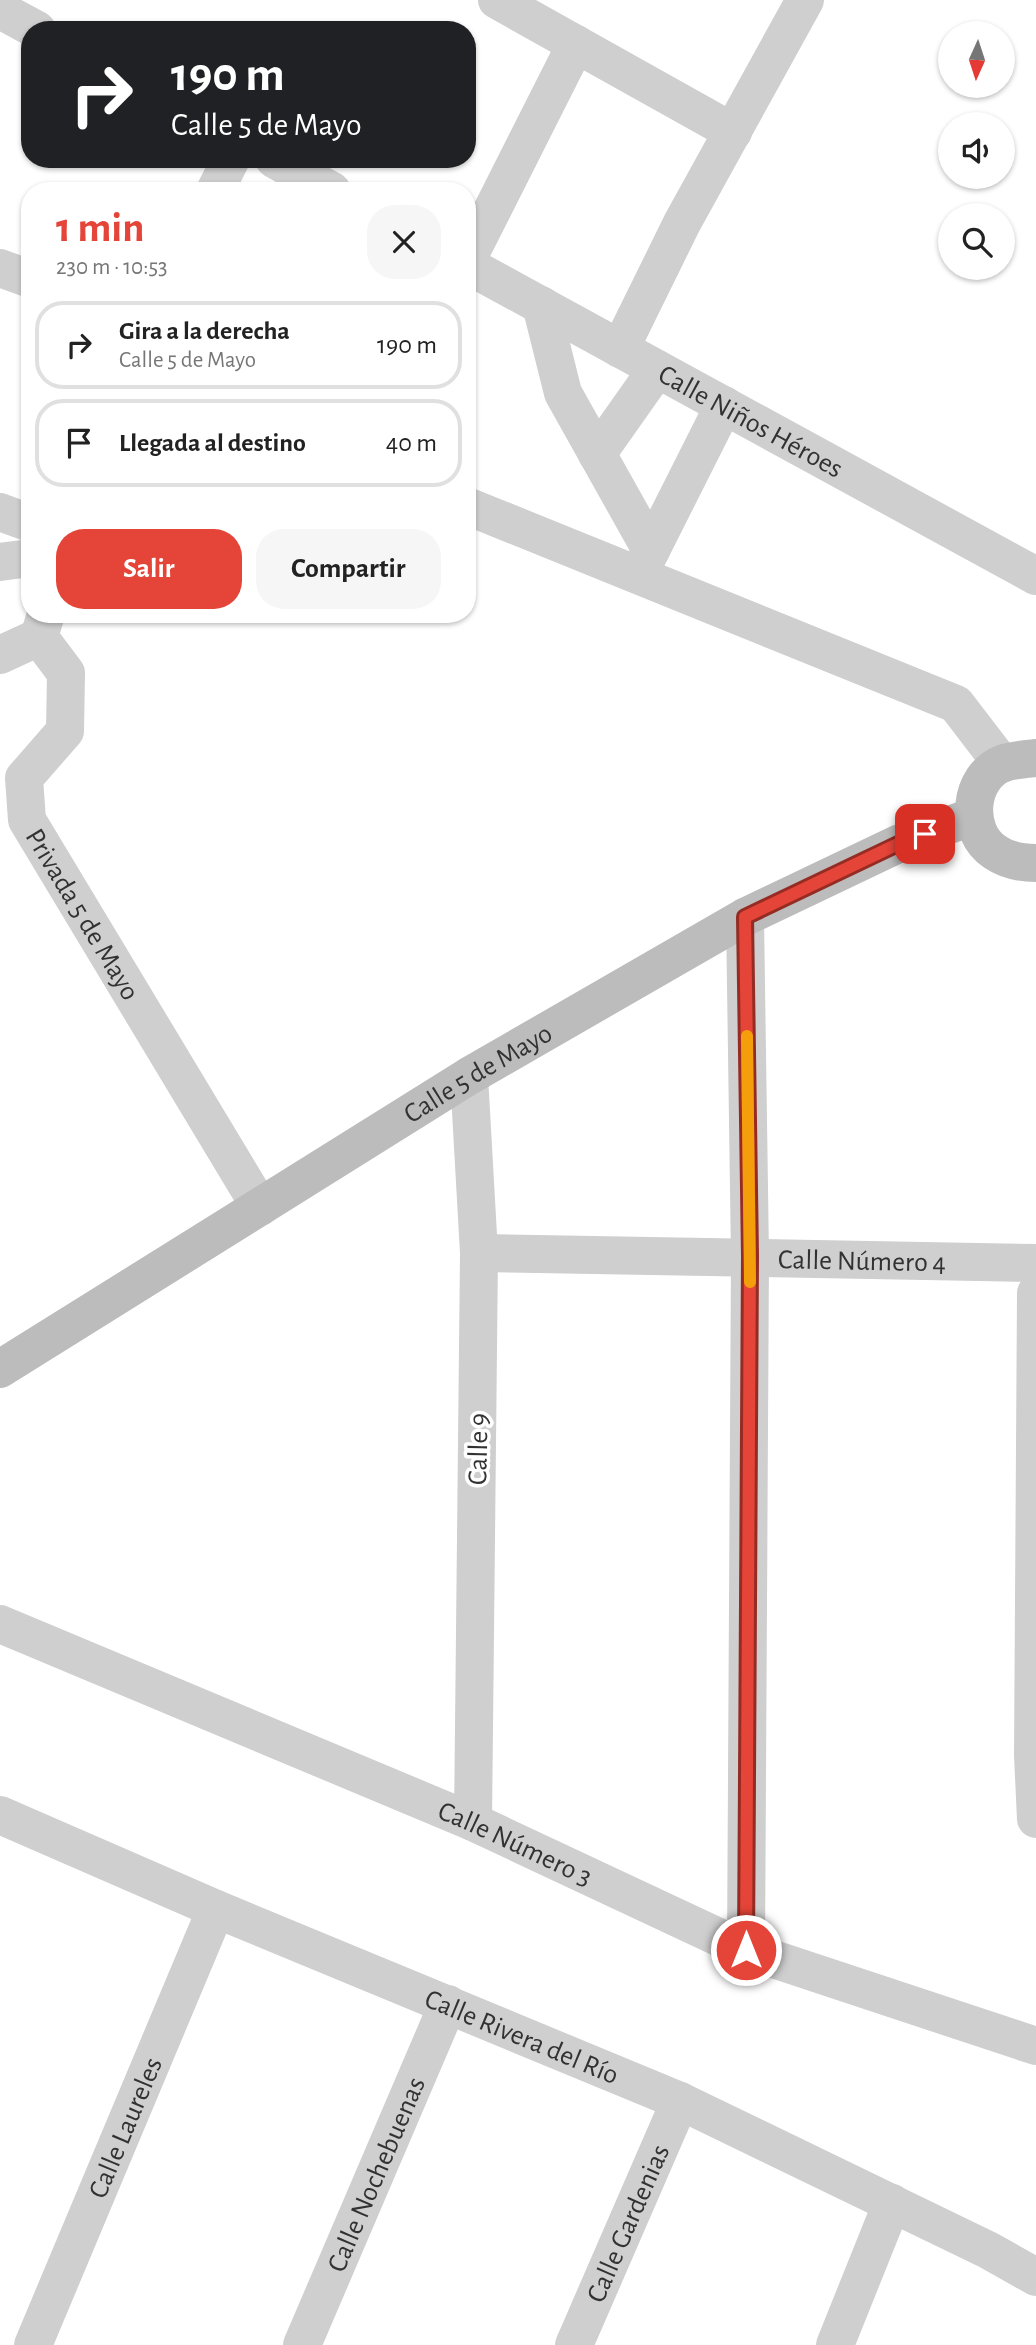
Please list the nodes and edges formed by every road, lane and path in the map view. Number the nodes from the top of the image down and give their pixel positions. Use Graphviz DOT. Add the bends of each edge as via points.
graph roads {
  1 [pos="497,0"];
  2 [pos="805,0"];
  3 [pos="576,44"];
  4 [pos="733,132"];
  5 [pos="290,168"];
  6 [pos="316,182"];
  7 [pos="476,244"];
  8 [pos="476,267"];
  9 [pos="0,268"];
  10 [pos="21,276"];
  11 [pos="541,305"];
  12 [pos="621,349"];
  13 [pos="657,369"];
  14 [pos="724,405"];
  15 [pos="597,454"];
  16 [pos="476,509"];
  17 [pos="0,512"];
  18 [pos="21,520"];
  19 [pos="21,559"];
  20 [pos="0,562"];
  21 [pos="645,563"];
  22 [pos="1036,576"];
  23 [pos="42,626"];
  24 [pos="0,655"];
  25 [pos="1027,759"];
  26 [pos="974,816"];
  27 [pos="1036,864"];
  28 [pos="745,917"];
  29 [pos="469,1076"];
  30 [pos="260,1207"];
  31 [pos="478,1253"];
  32 [pos="750,1256"];
  33 [pos="1036,1263"];
  34 [pos="1036,1293"];
  35 [pos="0,1369"];
  36 [pos="0,1625"];
  37 [pos="1035,1755"];
  38 [pos="0,1815"];
  39 [pos="1036,1819"];
  40 [pos="473,1822"];
  41 [pos="216,1909"];
  42 [pos="746,1950"];
  43 [pos="448,2004"];
  44 [pos="1036,2046"];
  45 [pos="680,2101"];
  46 [pos="892,2203"];
  47 [pos="1036,2277"];
  48 [pos="33,2345"];
  49 [pos="302,2345"];
  50 [pos="574,2345"];
  51 [pos="835,2345"];
  1 -- 3 [label="street"];
  2 -- 4 [label="street"];
  3 -- 4 [label="street"];
  3 -- 7 [label="street"];
  4 -- 12 [label="street" via="682,223"];
  5 -- 6 [label="street"];
  8 -- 11 [label="street, Calle Niños Héroes"];
  9 -- 10 [label="street"];
  11 -- 12 [label="street, Calle Niños Héroes"];
  11 -- 15 [label="street" via="563,393"];
  12 -- 13 [label="street, Calle Niños Héroes"];
  13 -- 14 [label="street, Calle Niños Héroes"];
  13 -- 15 [label="street"];
  14 -- 21 [label="street"];
  14 -- 22 [label="street, Calle Niños Héroes"];
  15 -- 21 [label="street"];
  16 -- 21 [label="street"];
  17 -- 18 [label="street"];
  19 -- 20 [label="street"];
  21 -- 25 [label="street" via="957,704"];
  23 -- 24 [label="street"];
  23 -- 30 [label="street, Privada 5 de Mayo" via="66,673 65,731 24,778 27,820"];
  25 -- 26 [label="street" via="980,782"];
  26 -- 27 [label="street" via="981,837 993,851 1013,862"];
  26 -- 28 [label="street, Calle 5 de Mayo" via="900,843"];
  28 -- 29 [label="street, Calle 5 de Mayo"];
  28 -- 32 [label="street"];
  29 -- 30 [label="street, Calle 5 de Mayo"];
  29 -- 31 [label="street, Calle 9"];
  30 -- 35 [label="street, Calle 5 de Mayo"];
  31 -- 32 [label="street, Calle Número 4"];
  31 -- 40 [label="street, Calle 9"];
  32 -- 33 [label="street, Calle Número 4"];
  32 -- 42 [label="street"];
  34 -- 37 [label="street"];
  36 -- 40 [label="street, Calle Número 3"];
  37 -- 39 [label="street"];
  38 -- 41 [label="street, Calle Rivera del Río"];
  40 -- 42 [label="street, Calle Número 3"];
  41 -- 43 [label="street, Calle Rivera del Río"];
  41 -- 48 [label="street, Calle Laureles"];
  42 -- 44 [label="street, Calle Número 3"];
  43 -- 45 [label="street, Calle Rivera del Río"];
  43 -- 49 [label="street, Calle Nochebuenas"];
  45 -- 46 [label="street, Calle Rivera del Río"];
  45 -- 50 [label="street, Calle Gardenias"];
  46 -- 47 [label="street, Calle Rivera del Río"];
  46 -- 51 [label="street"];
}
